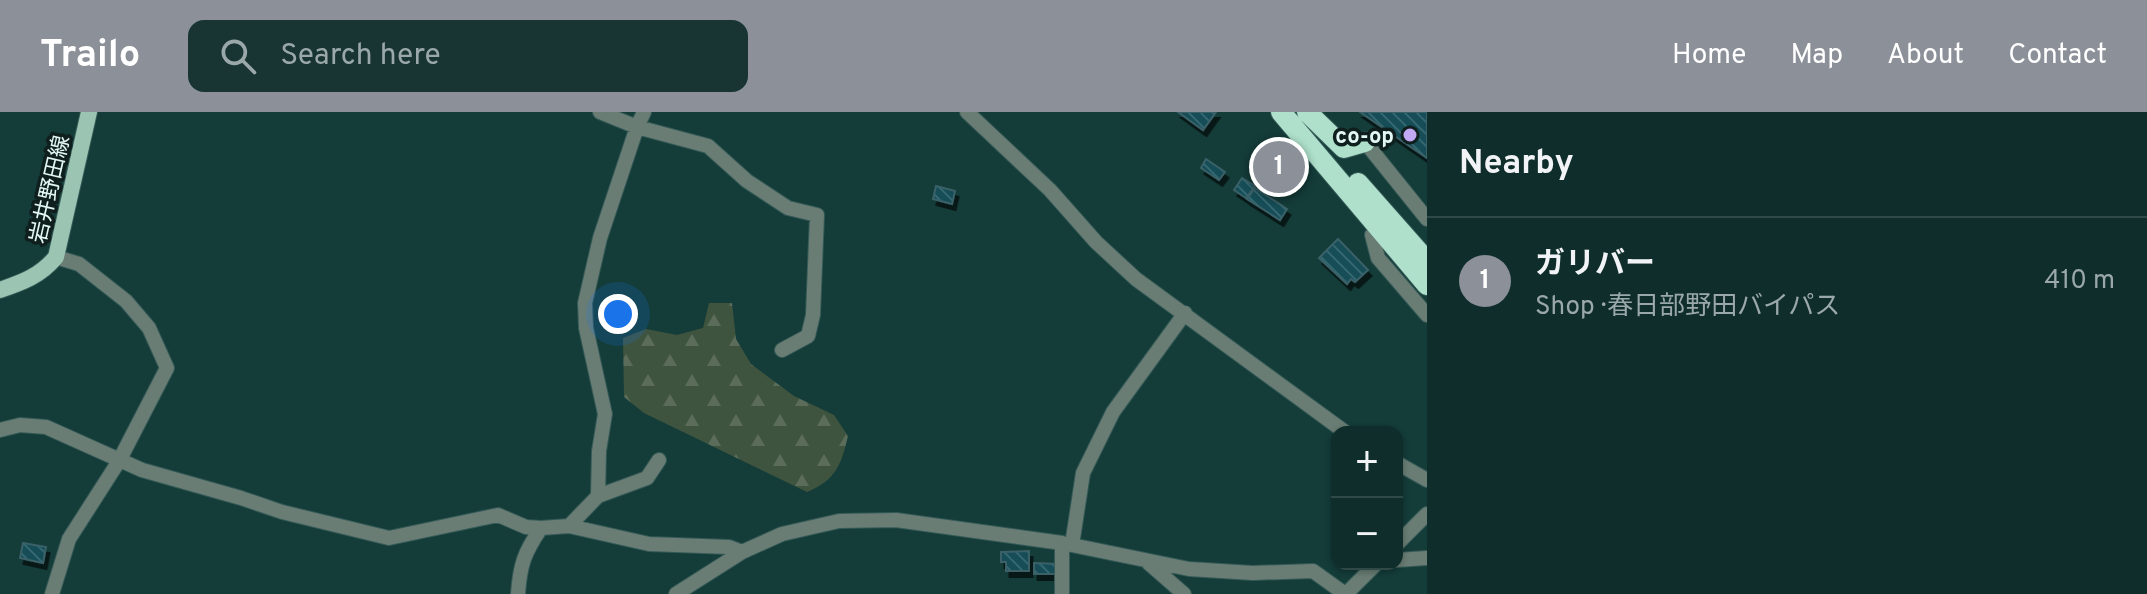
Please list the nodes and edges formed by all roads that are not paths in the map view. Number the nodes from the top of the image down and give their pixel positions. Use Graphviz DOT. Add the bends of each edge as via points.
graph roads {
  1 [pos="89,112"];
  2 [pos="600,112"];
  3 [pos="644,112"];
  4 [pos="967,112"];
  5 [pos="1281,112"];
  6 [pos="1300,112"];
  7 [pos="1307,112"];
  8 [pos="637,127"];
  9 [pos="1365,142"];
  10 [pos="1409,199"];
  11 [pos="1427,219"];
  12 [pos="1384,223"];
  13 [pos="56,257"];
  14 [pos="1427,261"];
  15 [pos="1427,285"];
  16 [pos="0,290"];
  17 [pos="1185,313"];
  18 [pos="1427,313"];
  19 [pos="782,350"];
  20 [pos="1337,426"];
  21 [pos="0,430"];
  22 [pos="659,460"];
  23 [pos="119,461"];
  24 [pos="1403,466"];
  25 [pos="1427,480"];
  26 [pos="598,496"];
  27 [pos="1427,514"];
  28 [pos="569,526"];
  29 [pos="541,528"];
  30 [pos="1403,538"];
  31 [pos="1067,544"];
  32 [pos="742,552"];
  33 [pos="1427,558"];
  34 [pos="1144,559"];
  35 [pos="1403,560"];
  36 [pos="1370,570"];
  37 [pos="52,594"];
  38 [pos="518,594"];
  39 [pos="676,594"];
  40 [pos="1062,594"];
  41 [pos="1184,594"];
  42 [pos="1346,594"];
  1 -- 13 [label="main road, 岩井野田線"];
  2 -- 8 [label="street"];
  3 -- 8 [label="street"];
  4 -- 17 [label="street" via="1136,279"];
  5 -- 12 [label="highway"];
  6 -- 12 [label="highway"];
  7 -- 9 [label="highway" via="1344,148"];
  8 -- 19 [label="street" via="708,146 788,208 817,215 808,336"];
  8 -- 26 [label="street" via="600,238 585,303 605,414"];
  9 -- 10 [label="street"];
  10 -- 11 [label="street"];
  10 -- 12 [label="street"];
  12 -- 14 [label="highway"];
  12 -- 15 [label="highway"];
  12 -- 18 [label="street" via="1372,235 1378,258"];
  13 -- 16 [label="main road, 岩井野田線" via="31,279"];
  13 -- 23 [label="street" via="79,264 126,301 149,328 167,368"];
  17 -- 20 [label="street"];
  17 -- 31 [label="street" via="1113,412 1083,473"];
  21 -- 23 [label="street" via="46,427"];
  22 -- 26 [label="street" via="647,478"];
  23 -- 29 [label="street" via="282,512 389,538 498,515"];
  23 -- 37 [label="street" via="69,539"];
  24 -- 25 [label="street"];
  26 -- 28 [label="street"];
  27 -- 30 [label="street"];
  28 -- 29 [label="street"];
  28 -- 32 [label="street" via="649,544"];
  29 -- 38 [label="street" via="520,564"];
  31 -- 32 [label="street" via="896,520 839,521 782,534"];
  31 -- 34 [label="street"];
  31 -- 40 [label="street"];
  32 -- 39 [label="street"];
  33 -- 35 [label="street"];
  34 -- 41 [label="street"];
  34 -- 42 [label="street" via="1189,569 1313,571"];
  36 -- 42 [label="street"];
}
